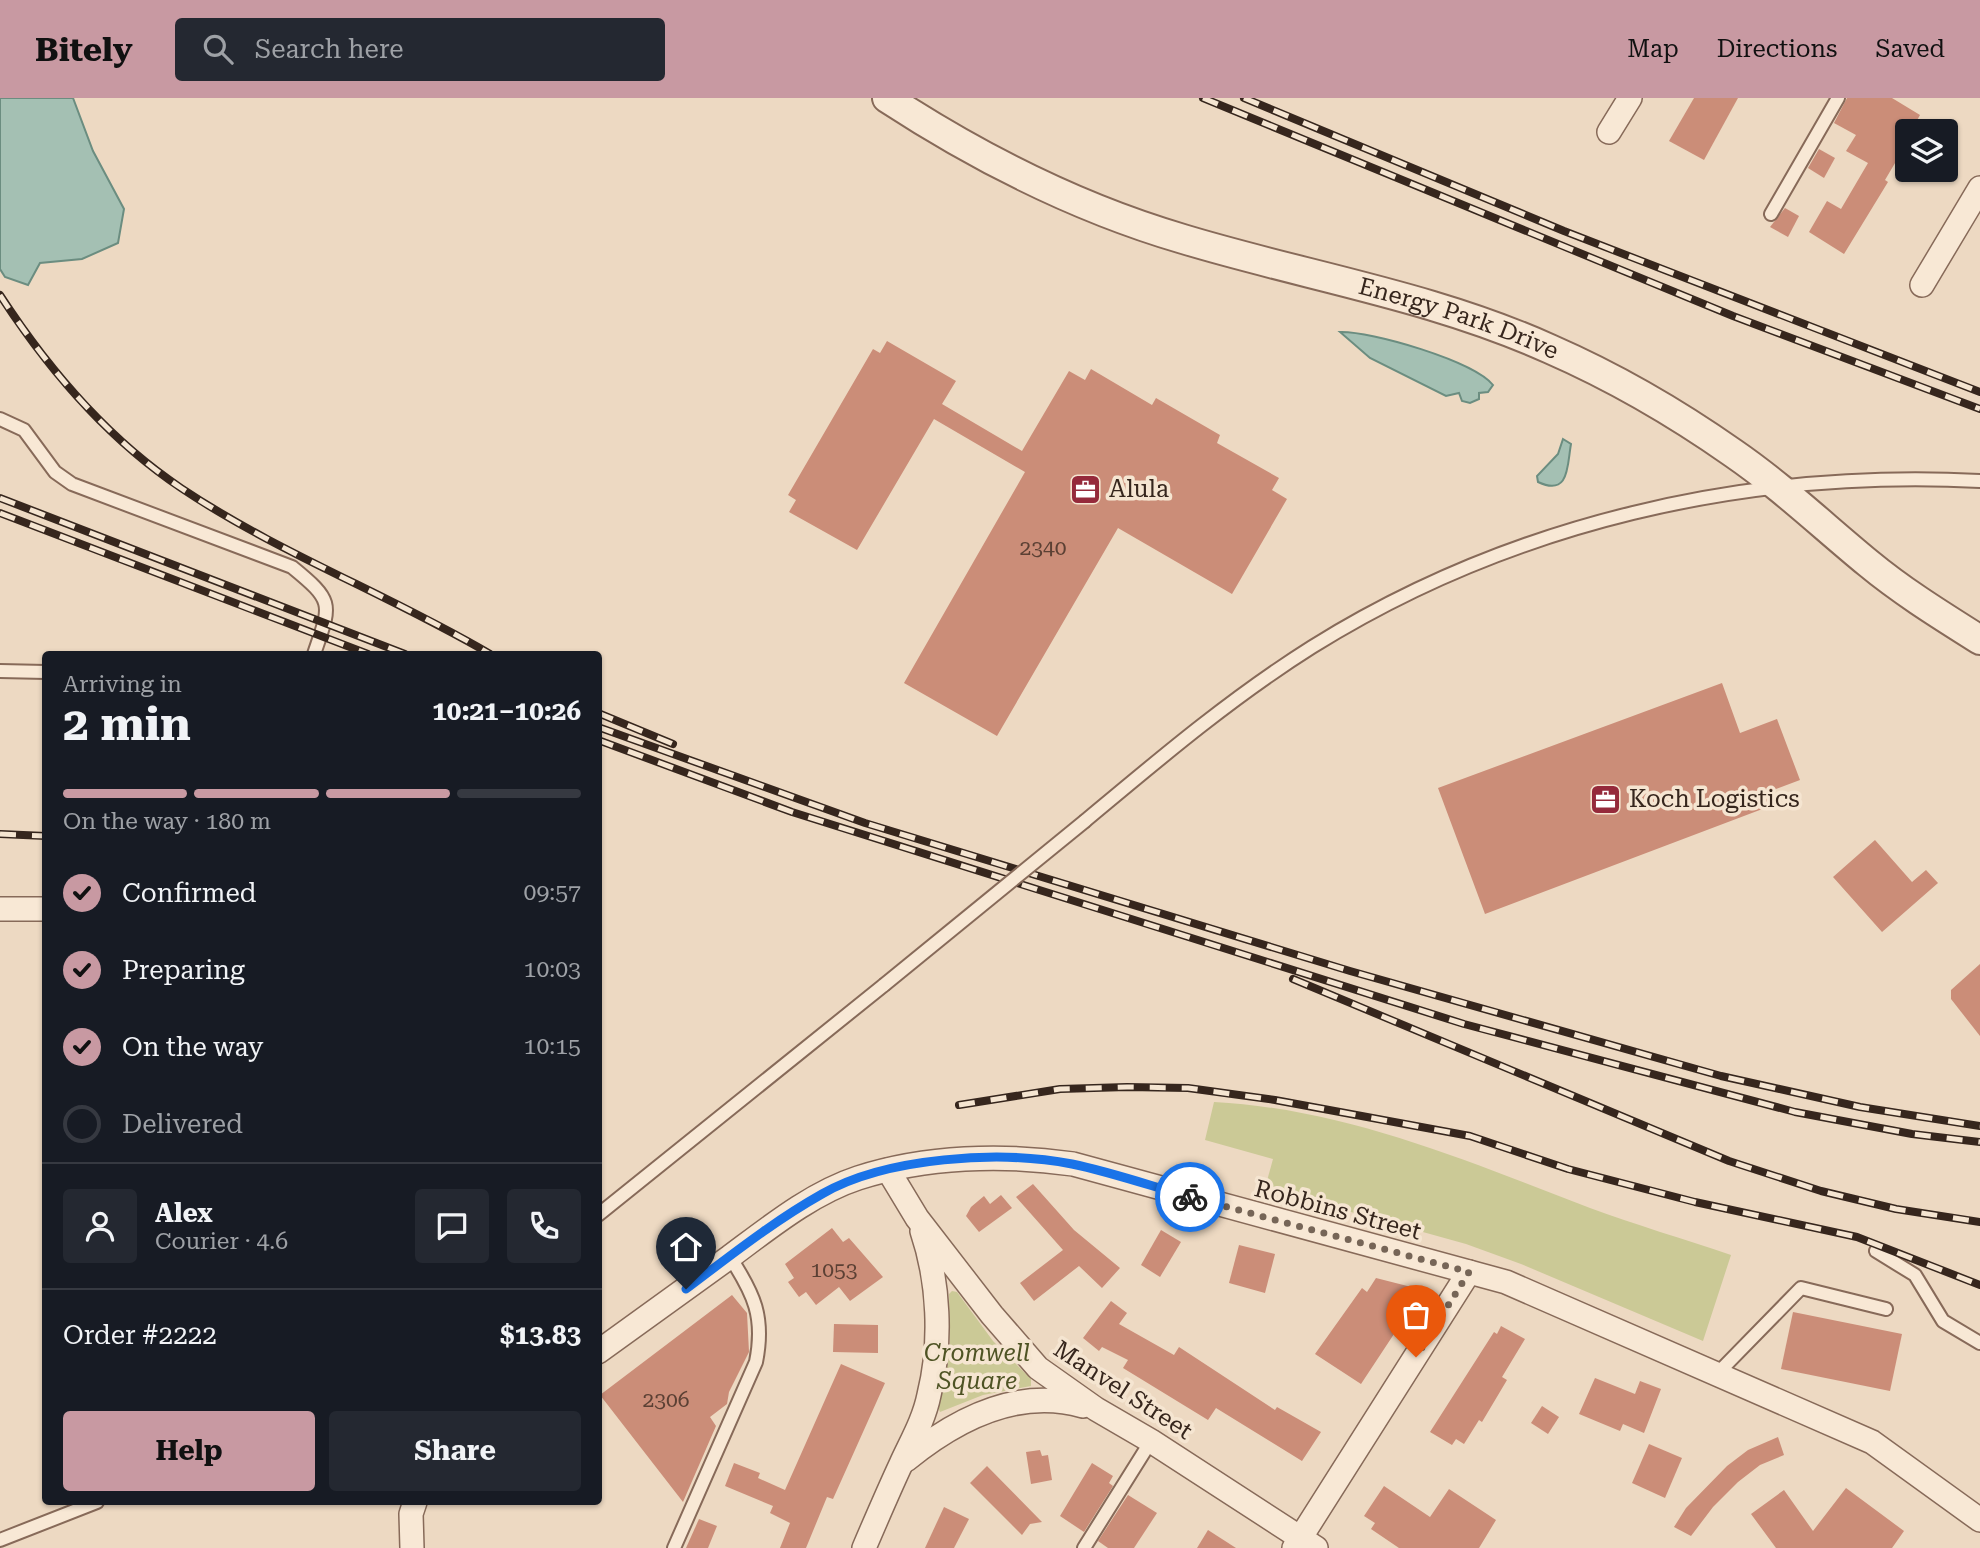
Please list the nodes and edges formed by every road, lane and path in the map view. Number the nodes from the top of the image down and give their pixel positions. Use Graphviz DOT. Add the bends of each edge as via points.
graph roads {
  1 [pos="887,98"];
  2 [pos="1630,98"];
  3 [pos="1838,98"];
  4 [pos="1609,132"];
  5 [pos="1980,188"];
  6 [pos="1771,214"];
  7 [pos="1922,285"];
  8 [pos="0,419"];
  9 [pos="1980,481"];
  10 [pos="1777,486"];
  11 [pos="1980,640"];
  12 [pos="315,651"];
  13 [pos="0,671"];
  14 [pos="42,672"];
  15 [pos="0,909"];
  16 [pos="42,909"];
  17 [pos="888,1170"];
  18 [pos="602,1212"];
  19 [pos="917,1218"];
  20 [pos="1876,1251"];
  21 [pos="730,1256"];
  22 [pos="1469,1272"];
  23 [pos="1886,1309"];
  24 [pos="1980,1343"];
  25 [pos="602,1349"];
  26 [pos="1716,1375"];
  27 [pos="1096,1409"];
  28 [pos="1151,1441"];
  29 [pos="901,1464"];
  30 [pos="89,1505"];
  31 [pos="413,1508"];
  32 [pos="1980,1520"];
  33 [pos="0,1540"];
  34 [pos="1303,1545"];
  35 [pos="412,1548"];
  36 [pos="674,1548"];
  37 [pos="864,1548"];
  38 [pos="1084,1548"];
  1 -- 10 [label="street, Energy Park Drive" via="990,161 1113,216 1181,239 1425,302 1551,349 1669,411"];
  2 -- 4 [label="street"];
  3 -- 6 [label="lane"];
  5 -- 7 [label="street"];
  8 -- 12 [label="lane" via="24,430 55,472 72,484 292,567 322,591 328,612"];
  9 -- 10 [label="lane" via="1864,479"];
  10 -- 11 [label="street, Energy Park Drive" via="1869,564"];
  10 -- 18 [label="lane, bridge" via="1697,498 1600,521 1503,554 1404,596 1312,647 1225,706"];
  13 -- 14 [label="lane"];
  15 -- 16 [label="street"];
  17 -- 19 [label="street, Manvel Street"];
  17 -- 21 [label="street, Robbins Street" via="822,1193"];
  17 -- 22 [label="street, Robbins Street" via="991,1158 1073,1164"];
  19 -- 27 [label="street, Manvel Street" via="1038,1368"];
  19 -- 29 [label="street" via="933,1272 935,1348 930,1394"];
  20 -- 24 [label="lane" via="1915,1275 1943,1321"];
  21 -- 25 [label="street, Robbins Street"];
  21 -- 36 [label="lane" via="752,1295 761,1330 756,1362"];
  22 -- 26 [label="street, Robbins Street" via="1506,1282"];
  22 -- 34 [label="street"];
  23 -- 26 [label="lane" via="1801,1288"];
  26 -- 32 [label="street, Robbins Street" via="1872,1442"];
  27 -- 28 [label="street, Manvel Street"];
  27 -- 29 [label="street" via="1042,1401 985,1411 959,1422"];
  28 -- 34 [label="street, Manvel Street"];
  28 -- 38 [label="lane"];
  29 -- 37 [label="street"];
  30 -- 33 [label="lane"];
  31 -- 35 [label="street"];
}
